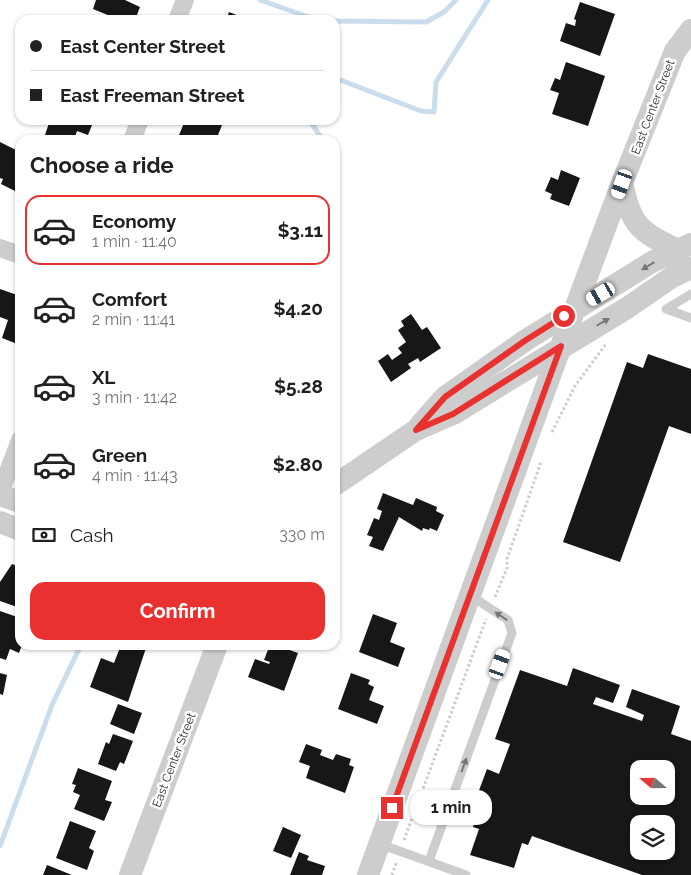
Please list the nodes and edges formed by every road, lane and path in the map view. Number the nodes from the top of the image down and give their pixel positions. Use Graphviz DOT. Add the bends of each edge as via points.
graph roads {
  1 [pos="185,0"];
  2 [pos="179,15"];
  3 [pos="691,30"];
  4 [pos="622,184"];
  5 [pos="685,247"];
  6 [pos="0,248"];
  7 [pos="15,253"];
  8 [pos="691,268"];
  9 [pos="691,294"];
  10 [pos="575,309"];
  11 [pos="691,318"];
  12 [pos="561,346"];
  13 [pos="416,430"];
  14 [pos="15,454"];
  15 [pos="340,482"];
  16 [pos="0,494"];
  17 [pos="15,500"];
  18 [pos="0,522"];
  19 [pos="15,528"];
  20 [pos="470,596"];
  21 [pos="215,650"];
  22 [pos="380,844"];
  23 [pos="429,860"];
  24 [pos="130,875"];
  25 [pos="368,875"];
  26 [pos="466,875"];
  1 -- 2 [label="street"];
  3 -- 4 [label="street, East Center Street" via="675,51"];
  4 -- 5 [label="street" via="636,225 654,238"];
  4 -- 10 [label="street, East Center Street"];
  5 -- 10 [label="street, one-way" via="652,262"];
  6 -- 7 [label="street"];
  12 -- 8 [label="street, one-way"];
  9 -- 11 [label="lane" via="666,308"];
  10 -- 12 [label="street, East Center Street"];
  10 -- 13 [label="street" via="445,397"];
  12 -- 13 [label="street" via="453,414"];
  12 -- 20 [label="street, East Center Street"];
  13 -- 15 [label="street"];
  14 -- 16 [label="street"];
  16 -- 17 [label="street"];
  18 -- 19 [label="street"];
  20 -- 22 [label="street, East Center Street"];
  23 -- 20 [label="lane, one-way" via="512,633 508,620"];
  21 -- 24 [label="street, East Center Street"];
  22 -- 23 [label="lane"];
  22 -- 25 [label="street, East Center Street"];
  23 -- 26 [label="lane"];
}
